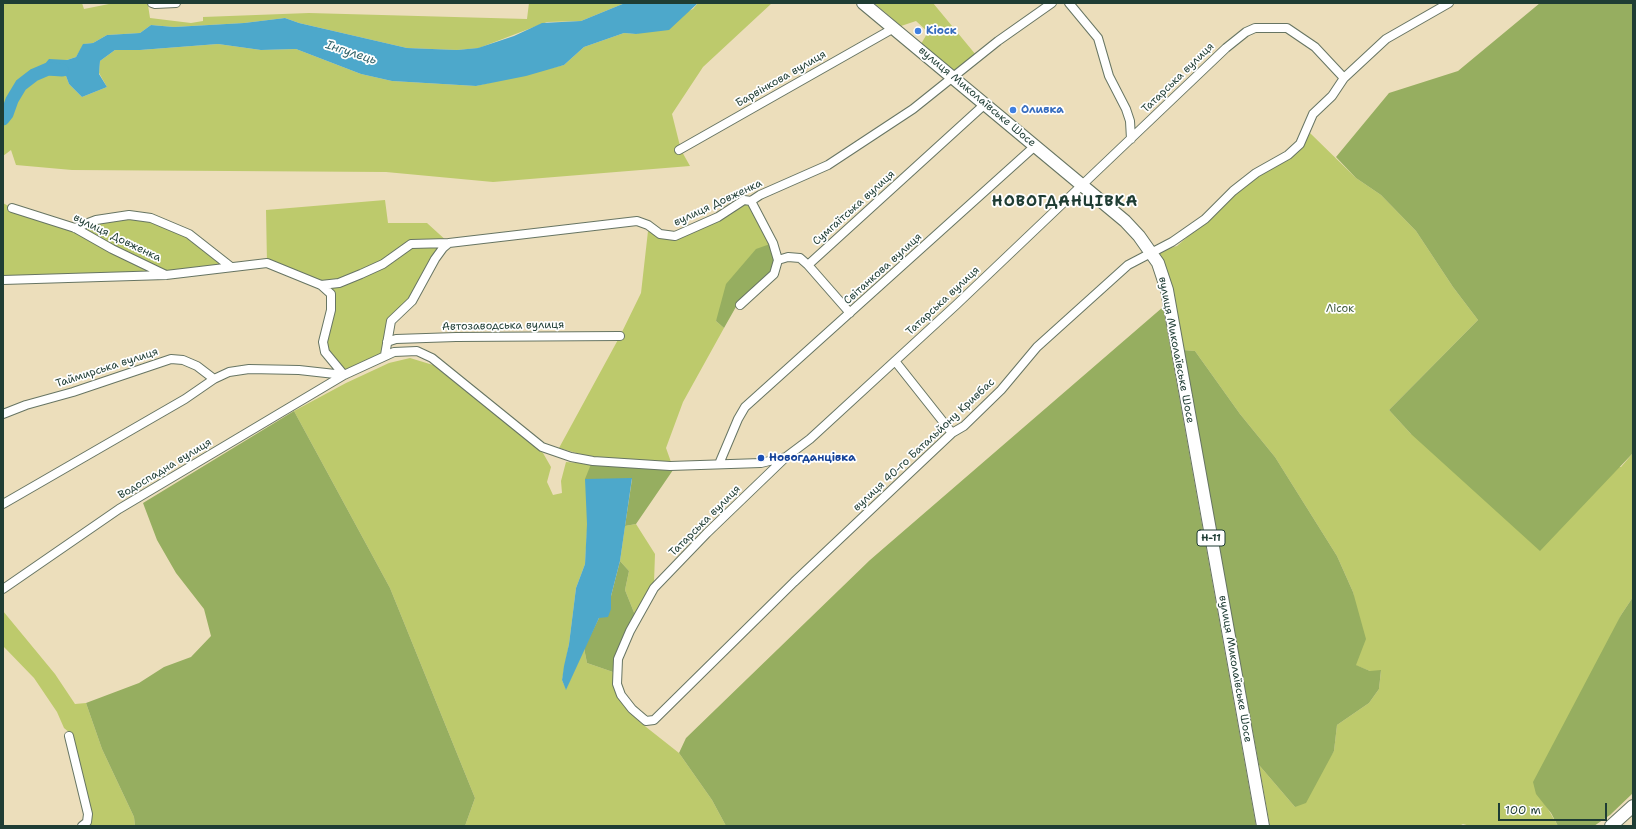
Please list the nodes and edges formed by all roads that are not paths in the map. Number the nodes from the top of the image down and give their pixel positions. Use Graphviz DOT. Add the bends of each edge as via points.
graph roads {
  1 [pos="152,3"];
  2 [pos="176,3"];
  3 [pos="863,3"];
  4 [pos="1052,3"];
  5 [pos="1069,3"];
  6 [pos="1449,3"];
  7 [pos="894,28"];
  8 [pos="953,78"];
  9 [pos="1344,78"];
  10 [pos="984,104"];
  11 [pos="1131,138"];
  12 [pos="1035,146"];
  13 [pos="678,150"];
  14 [pos="1082,186"];
  15 [pos="751,201"];
  16 [pos="12,208"];
  17 [pos="75,228"];
  18 [pos="449,243"];
  19 [pos="1152,252"];
  20 [pos="778,260"];
  21 [pos="808,264"];
  22 [pos="230,267"];
  23 [pos="166,275"];
  24 [pos="3,280"];
  25 [pos="321,285"];
  26 [pos="740,305"];
  27 [pos="850,313"];
  28 [pos="620,336"];
  29 [pos="387,342"];
  30 [pos="385,355"];
  31 [pos="895,361"];
  32 [pos="344,375"];
  33 [pos="214,379"];
  34 [pos="3,414"];
  35 [pos="952,433"];
  36 [pos="786,457"];
  37 [pos="719,464"];
  38 [pos="3,504"];
  39 [pos="3,589"];
  40 [pos="621,695"];
  41 [pos="69,736"];
  42 [pos="1633,806"];
  43 [pos="82,826"];
  44 [pos="1263,826"];
  45 [pos="1611,826"];
  1 -- 2 [label="street"];
  3 -- 7 [label="main road, вулиця Миколаївське Шосе / Н-11"];
  4 -- 8 [label="street, вулиця Довженка" via="1031,16"];
  5 -- 11 [label="street" via="1098,38 1109,76 1130,121"];
  6 -- 9 [label="street, вулиця 40-го Батальйону Кривбас" via="1386,39"];
  7 -- 8 [label="main road, вулиця Миколаївське Шосе / Н-11"];
  7 -- 13 [label="street, Барвінкова вулиця"];
  8 -- 10 [label="main road, вулиця Миколаївське Шосе / Н-11"];
  8 -- 15 [label="street, вулиця Довженка" via="913,109 828,165"];
  9 -- 11 [label="street, Татарська вулиця" via="1315,47 1287,28 1254,28 1226,48"];
  9 -- 19 [label="street, вулиця 40-го Батальйону Кривбас" via="1332,96 1313,114 1300,144 1288,155 1256,173 1233,191 1205,219 1172,242"];
  10 -- 12 [label="main road, вулиця Миколаївське Шосе / Н-11"];
  10 -- 21 [label="street, Сумгаїтська вулиця"];
  11 -- 14 [label="street, Татарська вулиця"];
  12 -- 14 [label="main road, вулиця Миколаївське Шосе / Н-11"];
  12 -- 27 [label="street, Світанкова вулиця"];
  14 -- 19 [label="main road, вулиця Миколаївське Шосе / Н-11" via="1125,221"];
  14 -- 31 [label="street, Татарська вулиця"];
  15 -- 18 [label="street, вулиця Довженка" via="744,200 718,217 676,236 660,234 636,220"];
  15 -- 20 [label="street" via="773,243"];
  16 -- 17 [label="street, вулиця Довженка"];
  17 -- 22 [label="street" via="96,220 129,215 151,218 188,234"];
  17 -- 23 [label="street, вулиця Довженка"];
  18 -- 25 [label="street, вулиця Довженка" via="411,244 383,264 339,283"];
  18 -- 29 [label="street" via="435,259 412,301 391,321"];
  19 -- 35 [label="street, вулиця 40-го Батальйону Кривбас" via="1128,266 1037,347 996,395 964,426"];
  19 -- 44 [label="main road, вулиця Миколаївське Шосе / Н-11" via="1167,290"];
  20 -- 21 [label="street" via="788,257 800,258"];
  20 -- 26 [label="street" via="774,274"];
  21 -- 27 [label="street"];
  22 -- 23 [label="street, вулиця Довженка"];
  22 -- 25 [label="street, вулиця Довженка" via="267,263"];
  23 -- 24 [label="street, вулиця Довженка"];
  25 -- 32 [label="street" via="327,289 332,299 323,342 325,352"];
  27 -- 37 [label="street, Світанкова вулиця" via="745,407"];
  28 -- 29 [label="street, Автозаводська вулиця" via="456,337 396,339"];
  29 -- 30 [label="street"];
  30 -- 32 [label="street, Водоспадна вулиця"];
  30 -- 37 [label="street, Водоспадна вулиця" via="417,351 432,358 542,447 593,461 670,466"];
  31 -- 35 [label="street"];
  31 -- 36 [label="street, Татарська вулиця" via="810,439"];
  32 -- 33 [label="street" via="299,370 249,369 229,372"];
  32 -- 39 [label="street, Водоспадна вулиця" via="119,509"];
  33 -- 34 [label="street, Таймирська вулиця" via="197,366 183,360 171,359"];
  33 -- 38 [label="street" via="185,399"];
  35 -- 40 [label="street, вулиця 40-го Батальйону Кривбас" via="794,582 654,720 646,721 638,716"];
  36 -- 37 [label="street, Водоспадна вулиця" via="761,463"];
  36 -- 40 [label="street, Татарська вулиця" via="654,588 618,659 616,672"];
  41 -- 43 [label="street" via="88,814 87,822"];
  42 -- 45 [label="main road"];
}
